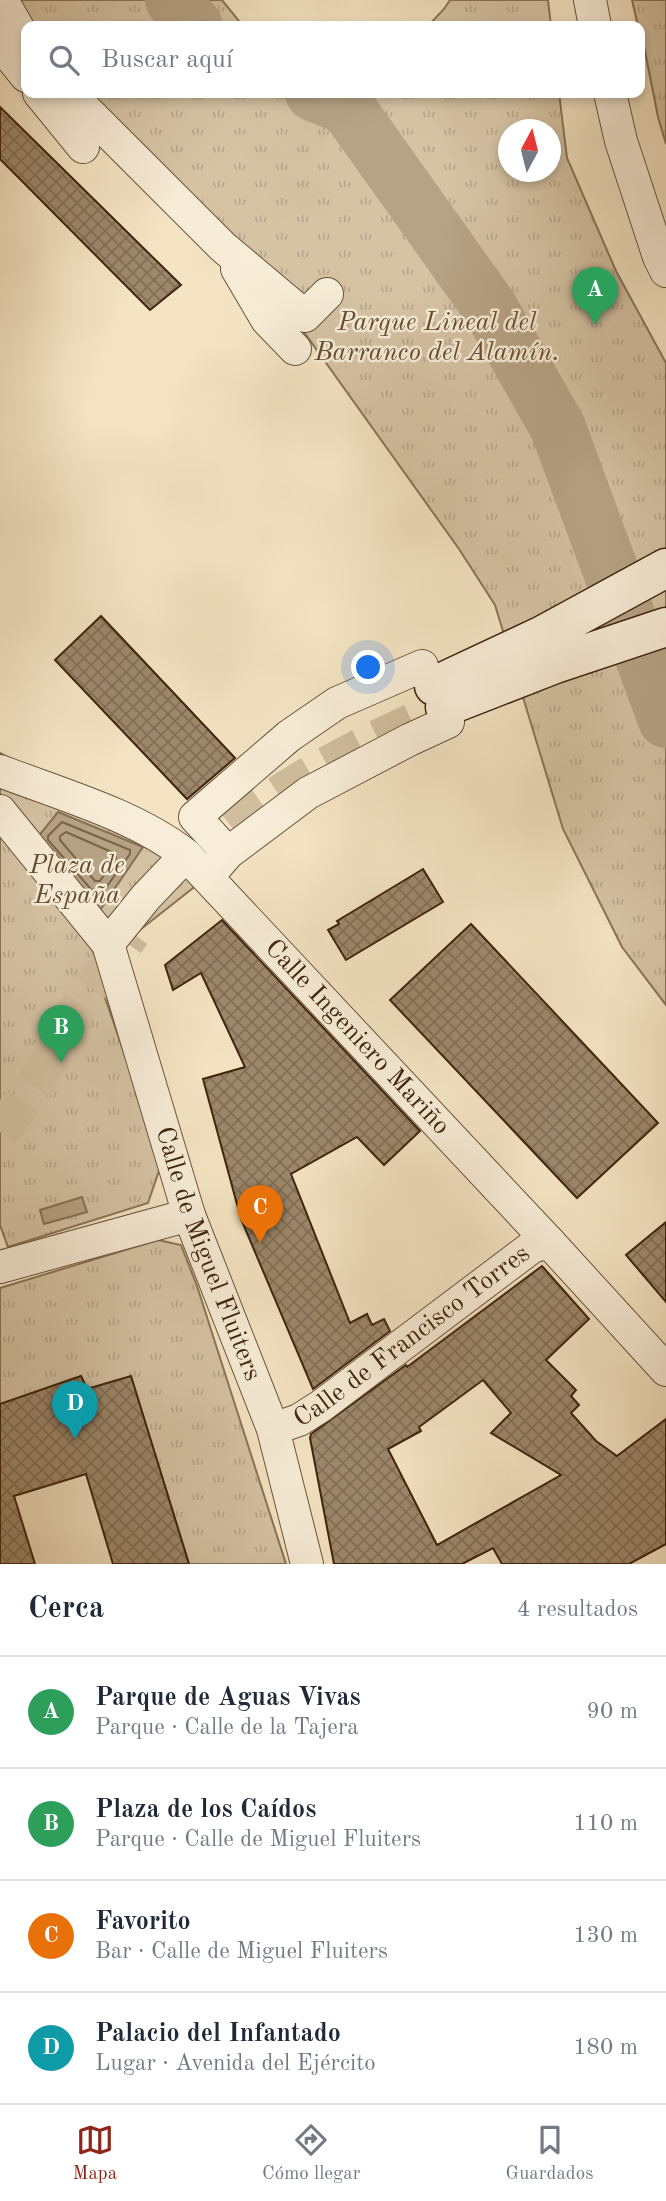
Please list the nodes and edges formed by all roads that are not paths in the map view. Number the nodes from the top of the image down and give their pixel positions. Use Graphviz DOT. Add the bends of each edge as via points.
graph roads {
  1 [pos="2,0"];
  2 [pos="590,0"];
  3 [pos="594,21"];
  4 [pos="7,44"];
  5 [pos="21,68"];
  6 [pos="43,98"];
  7 [pos="74,98"];
  8 [pos="611,98"];
  9 [pos="83,147"];
  10 [pos="223,247"];
  11 [pos="666,271"];
  12 [pos="327,293"];
  13 [pos="295,349"];
  14 [pos="666,568"];
  15 [pos="666,627"];
  16 [pos="549,649"];
  17 [pos="437,695"];
  18 [pos="0,771"];
  19 [pos="0,811"];
  20 [pos="228,853"];
  21 [pos="187,858"];
  22 [pos="103,937"];
  23 [pos="189,1216"];
  24 [pos="550,1242"];
  25 [pos="0,1267"];
  26 [pos="666,1370"];
  27 [pos="273,1429"];
  28 [pos="307,1564"];
  1 -- 4 [label="street"];
  2 -- 3 [label="street"];
  4 -- 5 [label="street"];
  6 -- 9 [label="street"];
  7 -- 10 [label="street"];
  8 -- 11 [label="street" via="621,141"];
  10 -- 12 [label="street" via="305,316"];
  10 -- 13 [label="street" via="267,320"];
  14 -- 16 [label="main road"];
  15 -- 16 [label="main road"];
  16 -- 17 [label="main road"];
  17 -- 20 [label="street" via="409,740 308,793"];
  17 -- 20 [label="street" via="327,710 289,736 195,817"];
  18 -- 21 [label="street, Calle Ingeniero Mariño" via="120,818"];
  19 -- 22 [label="street"];
  20 -- 21 [label="street"];
  21 -- 22 [label="street"];
  21 -- 24 [label="street, Calle Ingeniero Mariño"];
  22 -- 23 [label="street, Calle de Miguel Fluiters"];
  23 -- 25 [label="street"];
  23 -- 27 [label="street, Calle de Miguel Fluiters"];
  24 -- 26 [label="street, Calle Ingeniero Mariño"];
  24 -- 27 [label="street, Calle de Francisco Torres" via="532,1247 321,1406"];
  27 -- 28 [label="street, Calle de Miguel Fluiters"];
}
